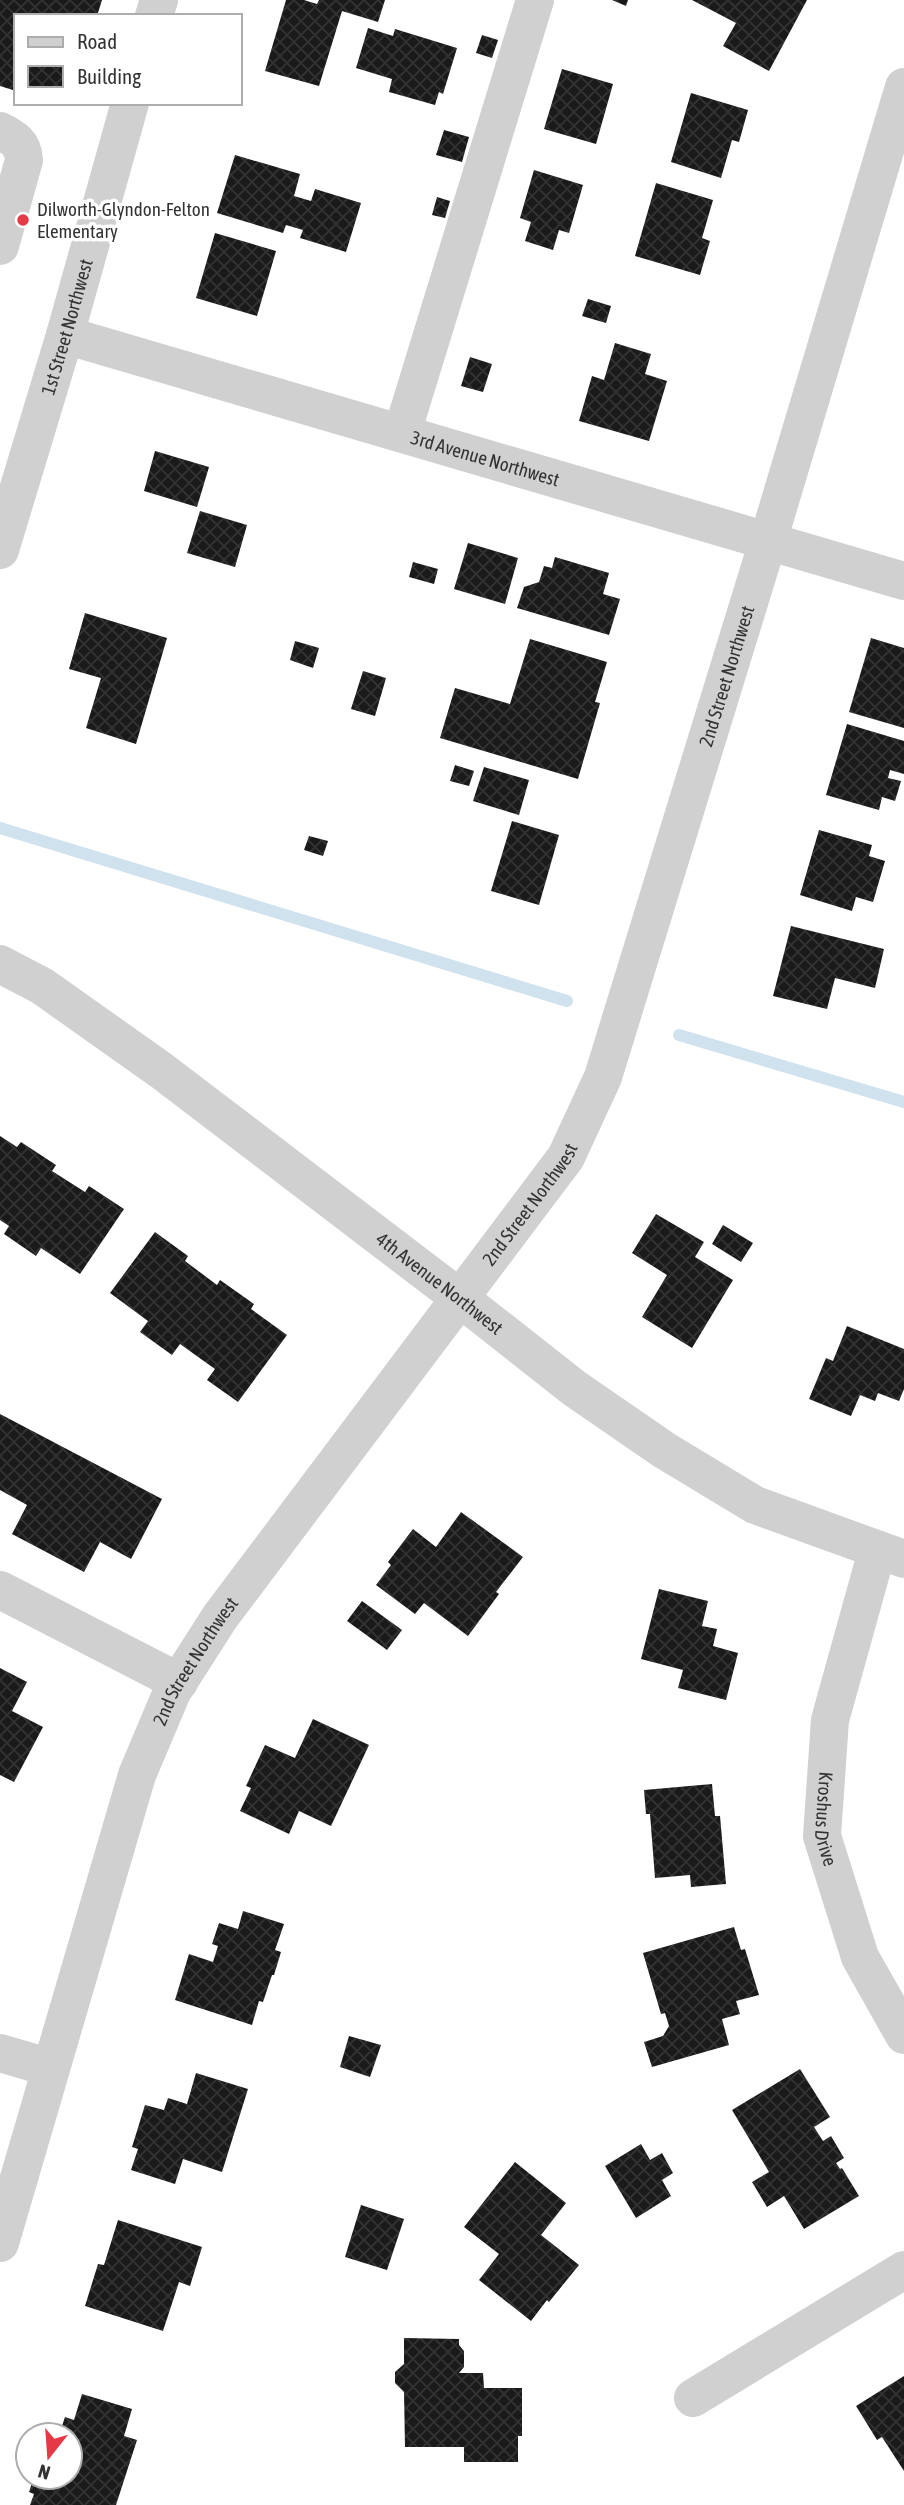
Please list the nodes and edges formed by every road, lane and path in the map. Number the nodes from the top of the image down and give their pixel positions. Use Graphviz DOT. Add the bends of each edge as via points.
graph roads {
  1 [pos="535,0"];
  2 [pos="904,87"];
  3 [pos="129,105"];
  4 [pos="0,131"];
  5 [pos="3,227"];
  6 [pos="65,335"];
  7 [pos="402,433"];
  8 [pos="768,541"];
  9 [pos="0,550"];
  10 [pos="904,581"];
  11 [pos="0,964"];
  12 [pos="461,1299"];
  13 [pos="891,1555"];
  14 [pos="0,1590"];
  15 [pos="179,1682"];
  16 [pos="904,2035"];
  17 [pos="0,2053"];
  18 [pos="51,2068"];
  19 [pos="0,2243"];
  20 [pos="904,2270"];
  21 [pos="693,2398"];
  1 -- 7 [label="street"];
  2 -- 8 [label="street, 2nd Street Northwest"];
  3 -- 6 [label="street, 1st Street Northwest"];
  4 -- 5 [label="street" via="15,139 24,160"];
  6 -- 7 [label="street, 3rd Avenue Northwest"];
  6 -- 9 [label="street, 1st Street Northwest"];
  7 -- 8 [label="street, 3rd Avenue Northwest"];
  8 -- 10 [label="street, 3rd Avenue Northwest"];
  8 -- 12 [label="street, 2nd Street Northwest" via="603,1077 566,1157"];
  11 -- 12 [label="street, 4th Avenue Northwest" via="42,986 162,1071"];
  12 -- 13 [label="street, 4th Avenue Northwest" via="574,1388 755,1505"];
  12 -- 15 [label="street, 2nd Street Northwest" via="220,1617"];
  13 -- 16 [label="street, Kroshus Drive" via="830,1720 822,1836 860,1956"];
  14 -- 15 [label="street"];
  15 -- 18 [label="street, 2nd Street Northwest" via="137,1775"];
  17 -- 18 [label="street"];
  18 -- 19 [label="street, 2nd Street Northwest"];
  20 -- 21 [label="street"];
}
